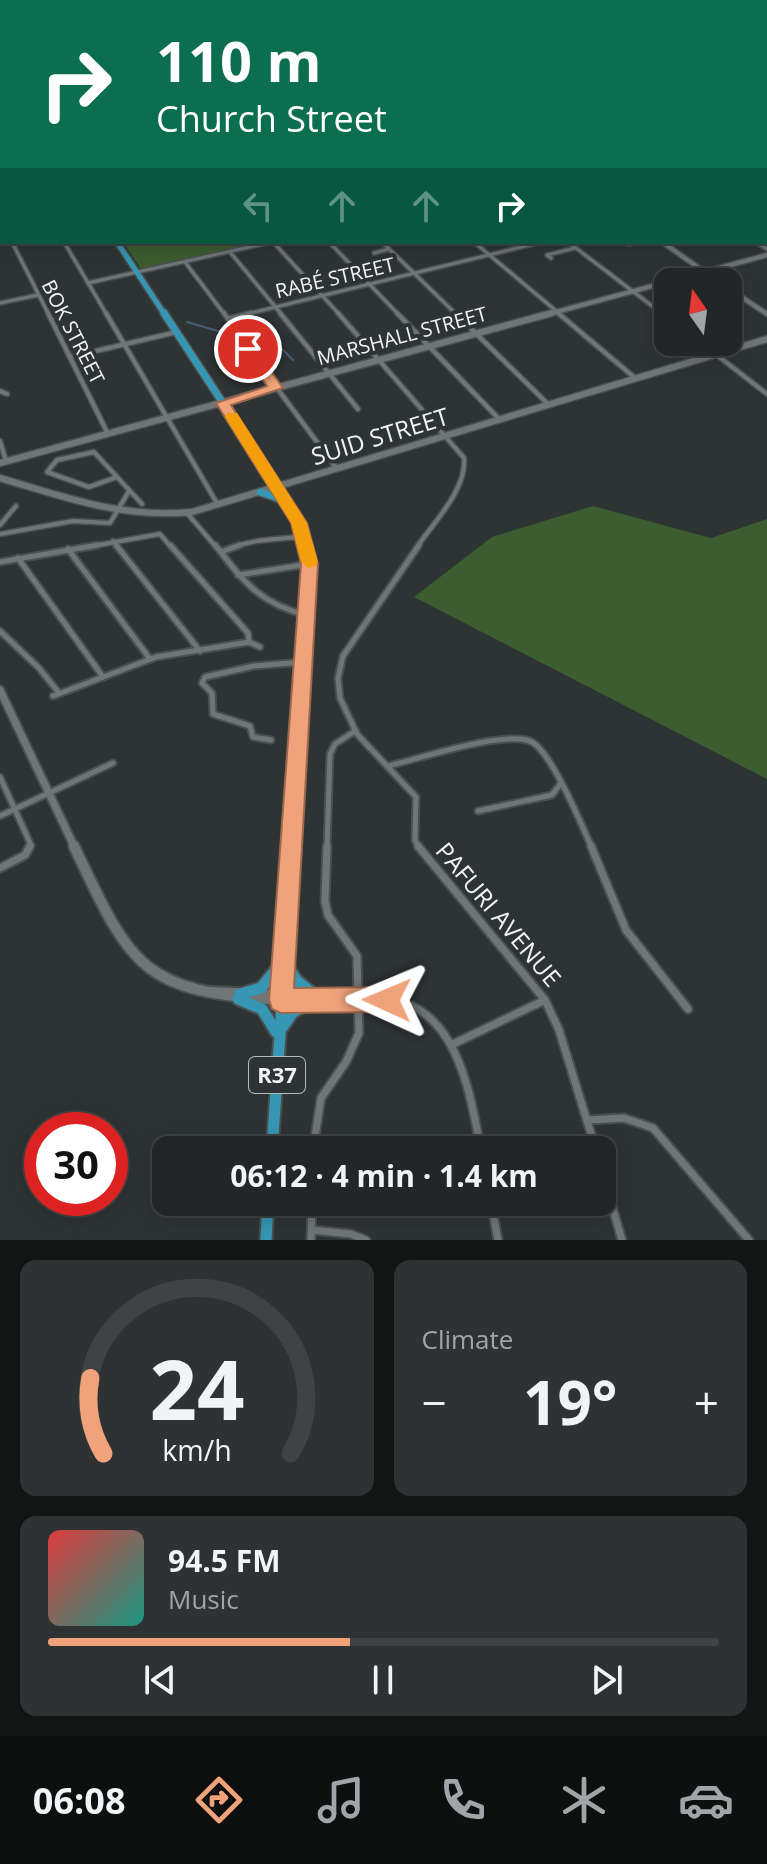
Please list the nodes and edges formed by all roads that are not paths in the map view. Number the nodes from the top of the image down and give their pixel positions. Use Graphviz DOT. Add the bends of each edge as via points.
graph roads {
  1 [pos="13,244"];
  2 [pos="65,244"];
  3 [pos="118,244"];
  4 [pos="264,244"];
  5 [pos="275,244"];
  6 [pos="331,244"];
  7 [pos="382,244"];
  8 [pos="476,244"];
  9 [pos="513,244"];
  10 [pos="534,244"];
  11 [pos="571,244"];
  12 [pos="665,244"];
  13 [pos="518,248"];
  14 [pos="576,248"];
  15 [pos="389,249"];
  16 [pos="562,251"];
  17 [pos="230,252"];
  18 [pos="767,252"];
  19 [pos="374,253"];
  20 [pos="490,255"];
  21 [pos="547,255"];
  22 [pos="567,256"];
  23 [pos="185,262"];
  24 [pos="698,268"];
  25 [pos="717,268"];
  26 [pos="136,272"];
  27 [pos="414,274"];
  28 [pos="88,283"];
  29 [pos="368,285"];
  30 [pos="654,285"];
  31 [pos="633,290"];
  32 [pos="38,295"];
  33 [pos="323,296"];
  34 [pos="742,297"];
  35 [pos="0,303"];
  36 [pos="275,307"];
  37 [pos="654,307"];
  38 [pos="557,312"];
  39 [pos="767,314"];
  40 [pos="177,332"];
  41 [pos="474,333"];
  42 [pos="767,339"];
  43 [pos="124,344"];
  44 [pos="428,346"];
  45 [pos="742,346"];
  46 [pos="248,349"];
  47 [pos="708,356"];
  48 [pos="718,356"];
  49 [pos="70,357"];
  50 [pos="378,360"];
  51 [pos="330,373"];
  52 [pos="635,378"];
  53 [pos="275,388"];
  54 [pos="0,391"];
  55 [pos="7,394"];
  56 [pos="767,394"];
  57 [pos="223,403"];
  58 [pos="549,405"];
  59 [pos="358,409"];
  60 [pos="166,418"];
  61 [pos="499,419"];
  62 [pos="108,434"];
  63 [pos="447,435"];
  64 [pos="0,441"];
  65 [pos="3,462"];
  66 [pos="337,469"];
  67 [pos="0,470"];
  68 [pos="117,477"];
  69 [pos="0,478"];
  70 [pos="278,487"];
  71 [pos="129,491"];
  72 [pos="260,492"];
  73 [pos="287,501"];
  74 [pos="142,504"];
  75 [pos="218,505"];
  76 [pos="16,506"];
  77 [pos="120,509"];
  78 [pos="187,513"];
  79 [pos="0,525"];
  80 [pos="0,534"];
  81 [pos="304,536"];
  82 [pos="113,541"];
  83 [pos="68,549"];
  84 [pos="221,552"];
  85 [pos="18,558"];
  86 [pos="0,562"];
  87 [pos="310,564"];
  88 [pos="238,575"];
  89 [pos="307,615"];
  90 [pos="0,631"];
  91 [pos="249,642"];
  92 [pos="260,647"];
  93 [pos="200,651"];
  94 [pos="150,659"];
  95 [pos="304,662"];
  96 [pos="103,677"];
  97 [pos="0,690"];
  98 [pos="355,731"];
  99 [pos="271,740"];
  100 [pos="113,763"];
  101 [pos="388,766"];
  102 [pos="0,777"];
  103 [pos="562,782"];
  104 [pos="49,791"];
  105 [pos="16,808"];
  106 [pos="478,811"];
  107 [pos="0,816"];
  108 [pos="0,868"];
  109 [pos="284,961"];
  110 [pos="239,996"];
  111 [pos="282,998"];
  112 [pos="314,998"];
  113 [pos="359,998"];
  114 [pos="545,1000"];
  115 [pos="688,1009"];
  116 [pos="278,1038"];
  117 [pos="451,1045"];
  118 [pos="589,1120"];
  119 [pos="273,1136"];
  120 [pos="314,1136"];
  121 [pos="478,1136"];
  122 [pos="593,1136"];
  123 [pos="267,1216"];
  124 [pos="494,1216"];
  125 [pos="615,1216"];
  126 [pos="312,1235"];
  127 [pos="266,1240"];
  128 [pos="366,1240"];
  129 [pos="498,1240"];
  130 [pos="622,1240"];
  131 [pos="749,1240"];
  1 -- 32 [label="street, BOK STREET"];
  2 -- 28 [label="street"];
  3 -- 26 [label="main road, R37"];
  4 -- 17 [label="street"];
  5 -- 33 [label="street, PAFURI AVENUE"];
  6 -- 29 [label="street"];
  7 -- 15 [label="street"];
  8 -- 20 [label="street"];
  9 -- 13 [label="street"];
  10 -- 13 [label="street, RABÉ STREET"];
  11 -- 14 [label="street"];
  12 -- 24 [label="street"];
  13 -- 20 [label="street, RABÉ STREET"];
  14 -- 16 [label="street"];
  14 -- 31 [label="street"];
  15 -- 19 [label="street"];
  15 -- 27 [label="street"];
  16 -- 21 [label="street"];
  16 -- 22 [label="street"];
  17 -- 23 [label="street"];
  17 -- 36 [label="street"];
  18 -- 25 [label="street, MARSHALL STREET"];
  20 -- 27 [label="street, RABÉ STREET"];
  20 -- 38 [label="street"];
  23 -- 26 [label="street"];
  23 -- 36 [label="street, RABÉ STREET" via="228,319"];
  26 -- 28 [label="street"];
  26 -- 40 [label="main road, R37"];
  27 -- 29 [label="street, RABÉ STREET"];
  27 -- 41 [label="street"];
  28 -- 43 [label="street"];
  29 -- 33 [label="street, RABÉ STREET"];
  29 -- 44 [label="street"];
  30 -- 31 [label="street, MARSHALL STREET"];
  31 -- 37 [label="street"];
  31 -- 38 [label="street, MARSHALL STREET"];
  32 -- 35 [label="street"];
  32 -- 49 [label="street, BOK STREET"];
  33 -- 36 [label="street, RABÉ STREET"];
  33 -- 50 [label="street, PAFURI AVENUE"];
  34 -- 39 [label="street"];
  36 -- 51 [label="street"];
  38 -- 41 [label="street, MARSHALL STREET"];
  38 -- 52 [label="street"];
  40 -- 43 [label="street"];
  40 -- 57 [label="main road, R37"];
  41 -- 44 [label="street, MARSHALL STREET"];
  41 -- 58 [label="street"];
  42 -- 45 [label="street, SUID STREET"];
  43 -- 49 [label="street"];
  43 -- 60 [label="street"];
  44 -- 50 [label="street, MARSHALL STREET"];
  44 -- 61 [label="street"];
  46 -- 53 [label="street"];
  47 -- 52 [label="street, SUID STREET"];
  48 -- 56 [label="street"];
  49 -- 62 [label="street, BOK STREET"];
  50 -- 51 [label="street, MARSHALL STREET"];
  50 -- 63 [label="street, PAFURI AVENUE"];
  51 -- 53 [label="street, MARSHALL STREET"];
  51 -- 59 [label="street"];
  52 -- 58 [label="street, SUID STREET"];
  53 -- 57 [label="street, MARSHALL STREET"];
  53 -- 66 [label="street"];
  54 -- 55 [label="street"];
  57 -- 60 [label="street, MARSHALL STREET"];
  57 -- 70 [label="main road, R37"];
  58 -- 61 [label="street, SUID STREET"];
  60 -- 62 [label="street, MARSHALL STREET"];
  60 -- 75 [label="street"];
  61 -- 63 [label="street, SUID STREET"];
  62 -- 65 [label="street, MARSHALL STREET"];
  63 -- 66 [label="street, SUID STREET"];
  63 -- 98 [label="street, PAFURI AVENUE" via="464,458 462,478 352,642 338,672 339,704"];
  64 -- 65 [label="street"];
  65 -- 67 [label="street"];
  66 -- 70 [label="street, SUID STREET"];
  68 -- 68 [label="street" via="90,451 57,460 47,472 89,487"];
  68 -- 71 [label="street"];
  69 -- 77 [label="street, SUID STREET" via="69,501"];
  70 -- 72 [label="street, SUID STREET"];
  70 -- 73 [label="main road, R37"];
  71 -- 74 [label="street"];
  71 -- 77 [label="street"];
  72 -- 73 [label="main road"];
  72 -- 75 [label="street, SUID STREET"];
  73 -- 81 [label="main road, R37"];
  75 -- 78 [label="street, SUID STREET"];
  76 -- 79 [label="street"];
  77 -- 78 [label="street, SUID STREET"];
  77 -- 80 [label="street" via="110,523 73,521"];
  78 -- 84 [label="street"];
  81 -- 84 [label="street" via="255,539"];
  81 -- 87 [label="main road, R37"];
  82 -- 83 [label="street"];
  82 -- 91 [label="street" via="162,535 248,633"];
  82 -- 93 [label="street"];
  83 -- 85 [label="street"];
  83 -- 94 [label="street"];
  84 -- 88 [label="street"];
  85 -- 86 [label="street"];
  85 -- 96 [label="street"];
  87 -- 88 [label="street"];
  87 -- 89 [label="main road, R37"];
  88 -- 89 [label="street" via="252,594 284,611"];
  89 -- 95 [label="main road, R37"];
  90 -- 96 [label="street" via="37,664 56,695"];
  91 -- 92 [label="street"];
  91 -- 93 [label="street"];
  93 -- 94 [label="street"];
  94 -- 96 [label="street"];
  95 -- 99 [label="street" via="254,666 205,677 202,683 212,693 213,714 250,726 253,737"];
  95 -- 109 [label="main road, R37"];
  97 -- 104 [label="street"];
  98 -- 101 [label="street, PAFURI AVENUE"];
  98 -- 113 [label="street" via="330,754 325,901 328,915 357,956"];
  100 -- 104 [label="street"];
  101 -- 103 [label="street" via="520,738 537,745"];
  101 -- 114 [label="street, PAFURI AVENUE" via="418,800 418,849"];
  102 -- 105 [label="street"];
  103 -- 106 [label="street" via="552,795"];
  103 -- 115 [label="street" via="604,872 618,916"];
  104 -- 105 [label="street"];
  104 -- 110 [label="street" via="128,951 148,970 199,992"];
  105 -- 107 [label="street"];
  105 -- 108 [label="street" via="31,849"];
  109 -- 110 [label="main road" via="261,988"];
  109 -- 111 [label="main road, R37"];
  109 -- 112 [label="main road"];
  110 -- 111 [label="street"];
  110 -- 116 [label="main road" via="262,1009"];
  111 -- 112 [label="street"];
  111 -- 116 [label="main road, R37"];
  112 -- 113 [label="street"];
  112 -- 116 [label="main road" via="289,1016"];
  113 -- 117 [label="street" via="412,1005"];
  113 -- 120 [label="street" via="355,1047 321,1098"];
  114 -- 117 [label="street"];
  114 -- 118 [label="street, PAFURI AVENUE"];
  116 -- 119 [label="main road, R37"];
  117 -- 121 [label="street"];
  118 -- 122 [label="street, PAFURI AVENUE"];
  118 -- 131 [label="street" via="624,1118 653,1128"];
  123 -- 127 [label="main road"];
  124 -- 129 [label="street"];
  125 -- 130 [label="street"];
  126 -- 128 [label="street" via="351,1234"];
}
